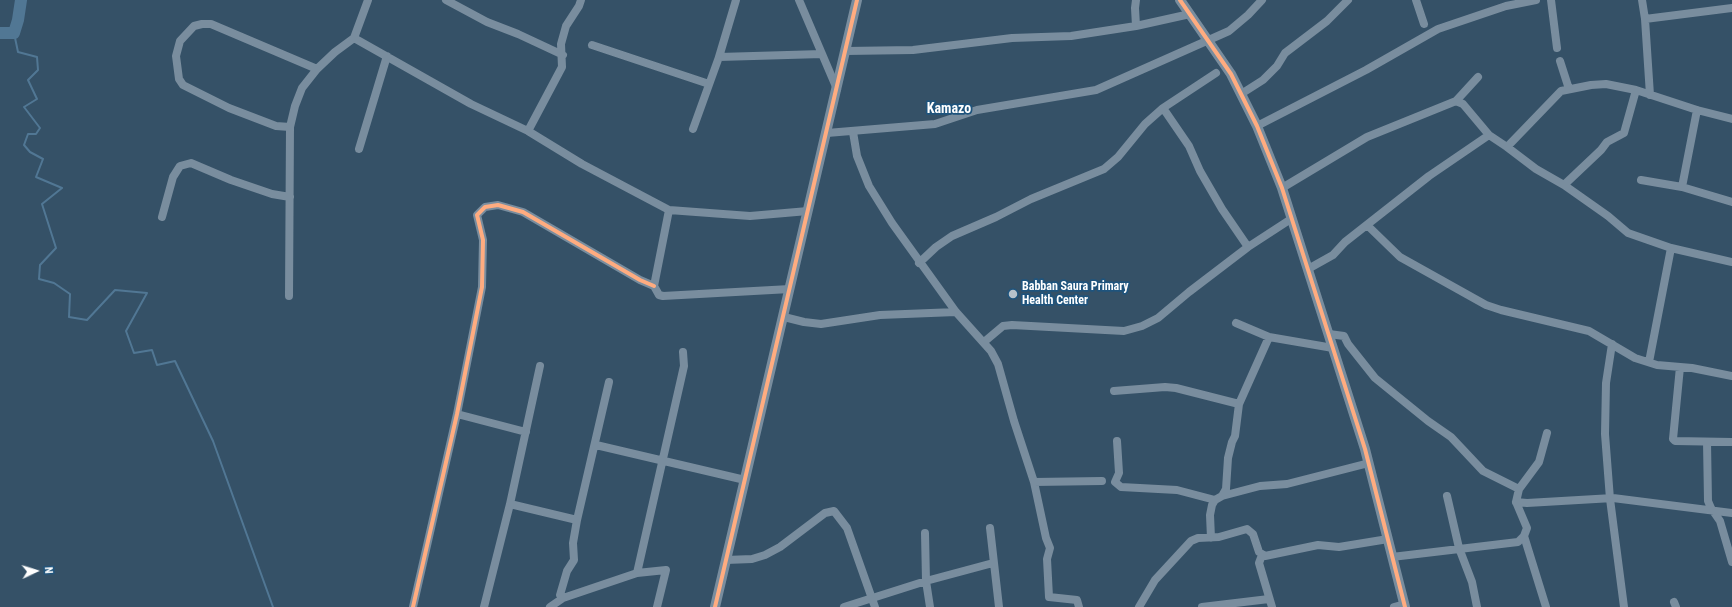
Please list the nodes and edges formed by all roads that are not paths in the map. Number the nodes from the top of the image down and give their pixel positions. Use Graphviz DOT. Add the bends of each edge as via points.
graph roads {
  1 [pos="368,0"];
  2 [pos="446,0"];
  3 [pos="581,0"];
  4 [pos="736,0"];
  5 [pos="798,0"];
  6 [pos="857,0"];
  7 [pos="1136,0"];
  8 [pos="1262,0"];
  9 [pos="1348,0"];
  10 [pos="1416,0"];
  11 [pos="1536,0"];
  12 [pos="1551,0"];
  13 [pos="1642,0"];
  14 [pos="1182,1"];
  15 [pos="1732,8"];
  16 [pos="1190,14"];
  17 [pos="1645,19"];
  18 [pos="1424,24"];
  19 [pos="1136,26"];
  20 [pos="354,38"];
  21 [pos="1207,40"];
  22 [pos="592,45"];
  23 [pos="1557,48"];
  24 [pos="846,51"];
  25 [pos="822,54"];
  26 [pos="562,55"];
  27 [pos="387,56"];
  28 [pos="719,57"];
  29 [pos="1560,61"];
  30 [pos="317,69"];
  31 [pos="1216,73"];
  32 [pos="1478,76"];
  33 [pos="709,84"];
  34 [pos="837,88"];
  35 [pos="1569,89"];
  36 [pos="1636,90"];
  37 [pos="1241,94"];
  38 [pos="1650,95"];
  39 [pos="1456,101"];
  40 [pos="1163,108"];
  41 [pos="1697,110"];
  42 [pos="1732,119"];
  43 [pos="1257,126"];
  44 [pos="290,127"];
  45 [pos="693,130"];
  46 [pos="528,131"];
  47 [pos="853,132"];
  48 [pos="827,133"];
  49 [pos="1489,135"];
  50 [pos="1508,147"];
  51 [pos="359,149"];
  52 [pos="1641,180"];
  53 [pos="1564,185"];
  54 [pos="1682,187"];
  55 [pos="1282,188"];
  56 [pos="290,197"];
  57 [pos="1732,202"];
  58 [pos="670,210"];
  59 [pos="808,211"];
  60 [pos="162,217"];
  61 [pos="1291,219"];
  62 [pos="1367,225"];
  63 [pos="1248,248"];
  64 [pos="1671,248"];
  65 [pos="1732,262"];
  66 [pos="919,263"];
  67 [pos="1308,269"];
  68 [pos="654,286"];
  69 [pos="790,289"];
  70 [pos="289,296"];
  71 [pos="956,312"];
  72 [pos="784,316"];
  73 [pos="1236,323"];
  74 [pos="1329,334"];
  75 [pos="1269,337"];
  76 [pos="984,342"];
  77 [pos="1612,344"];
  78 [pos="1332,348"];
  79 [pos="683,352"];
  80 [pos="1649,362"];
  81 [pos="540,366"];
  82 [pos="1680,368"];
  83 [pos="1732,376"];
  84 [pos="609,382"];
  85 [pos="1114,391"];
  86 [pos="1239,404"];
  87 [pos="457,414"];
  88 [pos="526,432"];
  89 [pos="1546,433"];
  90 [pos="1117,441"];
  91 [pos="1707,442"];
  92 [pos="1732,442"];
  93 [pos="596,445"];
  94 [pos="662,461"];
  95 [pos="1369,463"];
  96 [pos="745,480"];
  97 [pos="1102,481"];
  98 [pos="1034,482"];
  99 [pos="1519,489"];
  100 [pos="1447,496"];
  101 [pos="1219,498"];
  102 [pos="1610,499"];
  103 [pos="1516,502"];
  104 [pos="510,504"];
  105 [pos="1713,510"];
  106 [pos="1732,513"];
  107 [pos="577,520"];
  108 [pos="990,528"];
  109 [pos="925,533"];
  110 [pos="1524,536"];
  111 [pos="1211,538"];
  112 [pos="1388,539"];
  113 [pos="1460,549"];
  114 [pos="1262,555"];
  115 [pos="1392,557"];
  116 [pos="726,560"];
  117 [pos="1732,562"];
  118 [pos="993,563"];
  119 [pos="637,573"];
  120 [pos="926,581"];
  121 [pos="563,598"];
  122 [pos="873,603"];
  123 [pos="1271,603"];
  124 [pos="1405,606"];
  125 [pos="413,607"];
  126 [pos="484,607"];
  127 [pos="550,607"];
  128 [pos="657,607"];
  129 [pos="715,607"];
  130 [pos="844,607"];
  131 [pos="930,607"];
  132 [pos="999,607"];
  133 [pos="1079,607"];
  134 [pos="1139,607"];
  135 [pos="1202,607"];
  136 [pos="1394,607"];
  137 [pos="1477,607"];
  138 [pos="1546,607"];
  139 [pos="1624,607"];
  1 -- 20 [label="street"];
  2 -- 26 [label="street" via="487,22"];
  3 -- 26 [label="street" via="566,26 561,44"];
  4 -- 28 [label="street"];
  5 -- 25 [label="street"];
  6 -- 24 [label="street"];
  7 -- 19 [label="street"];
  8 -- 21 [label="street" via="1229,31"];
  9 -- 37 [label="street" via="1327,21 1285,53 1277,66 1263,80"];
  10 -- 18 [label="street"];
  11 -- 43 [label="street" via="1506,6 1438,29 1366,70"];
  12 -- 23 [label="street"];
  13 -- 17 [label="street"];
  14 -- 16 [label="street"];
  15 -- 17 [label="street"];
  16 -- 19 [label="street"];
  16 -- 21 [label="street"];
  17 -- 38 [label="street"];
  19 -- 24 [label="street" via="1071,36 1012,38 913,50"];
  20 -- 27 [label="street"];
  20 -- 30 [label="street"];
  21 -- 37 [label="street" via="1231,74"];
  21 -- 47 [label="street" via="1096,90 977,110 935,124"];
  22 -- 33 [label="street"];
  24 -- 34 [label="street"];
  25 -- 28 [label="street"];
  25 -- 34 [label="street"];
  26 -- 46 [label="street" via="562,67"];
  27 -- 46 [label="street" via="471,104"];
  27 -- 51 [label="street"];
  28 -- 33 [label="street"];
  29 -- 35 [label="street"];
  30 -- 44 [label="street" via="302,88"];
  30 -- 44 [label="street" via="211,24 194,26 180,41 176,56 179,79 183,85 229,108 276,126"];
  31 -- 40 [label="street"];
  32 -- 39 [label="street"];
  33 -- 45 [label="street"];
  34 -- 48 [label="street"];
  35 -- 36 [label="street" via="1606,84"];
  35 -- 50 [label="street" via="1562,92"];
  36 -- 38 [label="street"];
  36 -- 53 [label="street" via="1624,133 1607,142"];
  37 -- 43 [label="street"];
  38 -- 41 [label="street"];
  39 -- 49 [label="street" via="1463,104"];
  39 -- 55 [label="street" via="1367,137"];
  40 -- 63 [label="street" via="1189,146 1200,171"];
  40 -- 66 [label="street" via="1145,124 1118,158 1104,169 952,236"];
  41 -- 42 [label="street"];
  41 -- 54 [label="street"];
  43 -- 55 [label="street"];
  44 -- 56 [label="street"];
  46 -- 58 [label="street" via="582,164"];
  47 -- 48 [label="street"];
  47 -- 66 [label="street" via="857,156 869,186"];
  48 -- 59 [label="street"];
  49 -- 50 [label="street"];
  49 -- 62 [label="street" via="1429,176"];
  50 -- 53 [label="street" via="1536,169"];
  52 -- 54 [label="street"];
  53 -- 64 [label="street" via="1628,233"];
  54 -- 57 [label="street"];
  55 -- 61 [label="street"];
  56 -- 60 [label="street" via="272,194 231,180 191,163 180,166 173,177"];
  56 -- 70 [label="street"];
  58 -- 59 [label="street" via="750,216"];
  58 -- 68 [label="street"];
  59 -- 69 [label="street"];
  61 -- 63 [label="street"];
  61 -- 67 [label="street"];
  62 -- 67 [label="street" via="1333,255"];
  62 -- 77 [label="street" via="1400,257 1486,305 1589,331"];
  63 -- 76 [label="street" via="1158,318 1142,326 1124,331 1003,326"];
  64 -- 65 [label="street"];
  64 -- 80 [label="street"];
  66 -- 71 [label="street"];
  67 -- 74 [label="street"];
  68 -- 69 [label="street" via="656,292 663,296"];
  68 -- 87 [label="street" via="523,212 498,205 485,207 477,215 483,240 482,287"];
  69 -- 72 [label="street"];
  71 -- 72 [label="street" via="880,315 821,324"];
  71 -- 76 [label="street"];
  72 -- 96 [label="street"];
  73 -- 75 [label="street"];
  74 -- 78 [label="street"];
  74 -- 99 [label="street" via="1344,336 1375,378 1451,437 1483,471"];
  75 -- 78 [label="street"];
  75 -- 86 [label="street"];
  76 -- 98 [label="street" via="998,364"];
  77 -- 80 [label="street" via="1635,358"];
  77 -- 102 [label="street" via="1606,383 1605,434"];
  78 -- 95 [label="street"];
  79 -- 94 [label="street" via="684,366"];
  80 -- 82 [label="street"];
  81 -- 88 [label="street"];
  82 -- 83 [label="street"];
  82 -- 91 [label="street" via="1673,439"];
  84 -- 93 [label="street"];
  85 -- 86 [label="street" via="1176,388"];
  86 -- 101 [label="street" via="1236,436 1228,458 1226,489"];
  87 -- 88 [label="street"];
  87 -- 125 [label="street"];
  88 -- 104 [label="street"];
  89 -- 99 [label="street" via="1539,462"];
  90 -- 101 [label="street" via="1119,473 1115,482 1121,487 1177,490"];
  91 -- 92 [label="street"];
  91 -- 105 [label="street" via="1708,500"];
  93 -- 94 [label="street"];
  93 -- 107 [label="street"];
  94 -- 96 [label="street"];
  94 -- 119 [label="street"];
  95 -- 101 [label="street" via="1287,484 1260,486"];
  95 -- 112 [label="street"];
  96 -- 116 [label="street"];
  97 -- 98 [label="street"];
  98 -- 133 [label="street" via="1050,548 1047,559 1049,597 1077,600"];
  99 -- 103 [label="street"];
  100 -- 113 [label="street"];
  101 -- 111 [label="street" via="1212,505"];
  102 -- 103 [label="street"];
  102 -- 105 [label="street"];
  102 -- 139 [label="street"];
  103 -- 110 [label="street" via="1527,528"];
  104 -- 107 [label="street"];
  104 -- 126 [label="street"];
  105 -- 106 [label="street"];
  105 -- 117 [label="street" via="1720,521"];
  107 -- 121 [label="street" via="573,543 574,560 567,571 560,592"];
  108 -- 118 [label="street"];
  109 -- 120 [label="street"];
  110 -- 113 [label="street" via="1518,542"];
  110 -- 138 [label="street"];
  111 -- 114 [label="street" via="1246,529 1253,534"];
  111 -- 134 [label="street" via="1204,537 1191,541 1155,580"];
  112 -- 114 [label="street" via="1339,547 1318,545"];
  112 -- 115 [label="street"];
  113 -- 115 [label="street"];
  113 -- 137 [label="street" via="1472,582"];
  114 -- 123 [label="street" via="1259,563"];
  115 -- 124 [label="street"];
  116 -- 122 [label="street" via="752,559 764,555 780,547 825,513 834,510 847,528"];
  116 -- 129 [label="street"];
  118 -- 120 [label="street"];
  118 -- 132 [label="street"];
  119 -- 121 [label="street"];
  119 -- 128 [label="street" via="666,570"];
  120 -- 122 [label="street"];
  120 -- 131 [label="street"];
  121 -- 127 [label="street"];
  122 -- 130 [label="street"];
  123 -- 135 [label="street"];
  124 -- 136 [label="street"];
}
